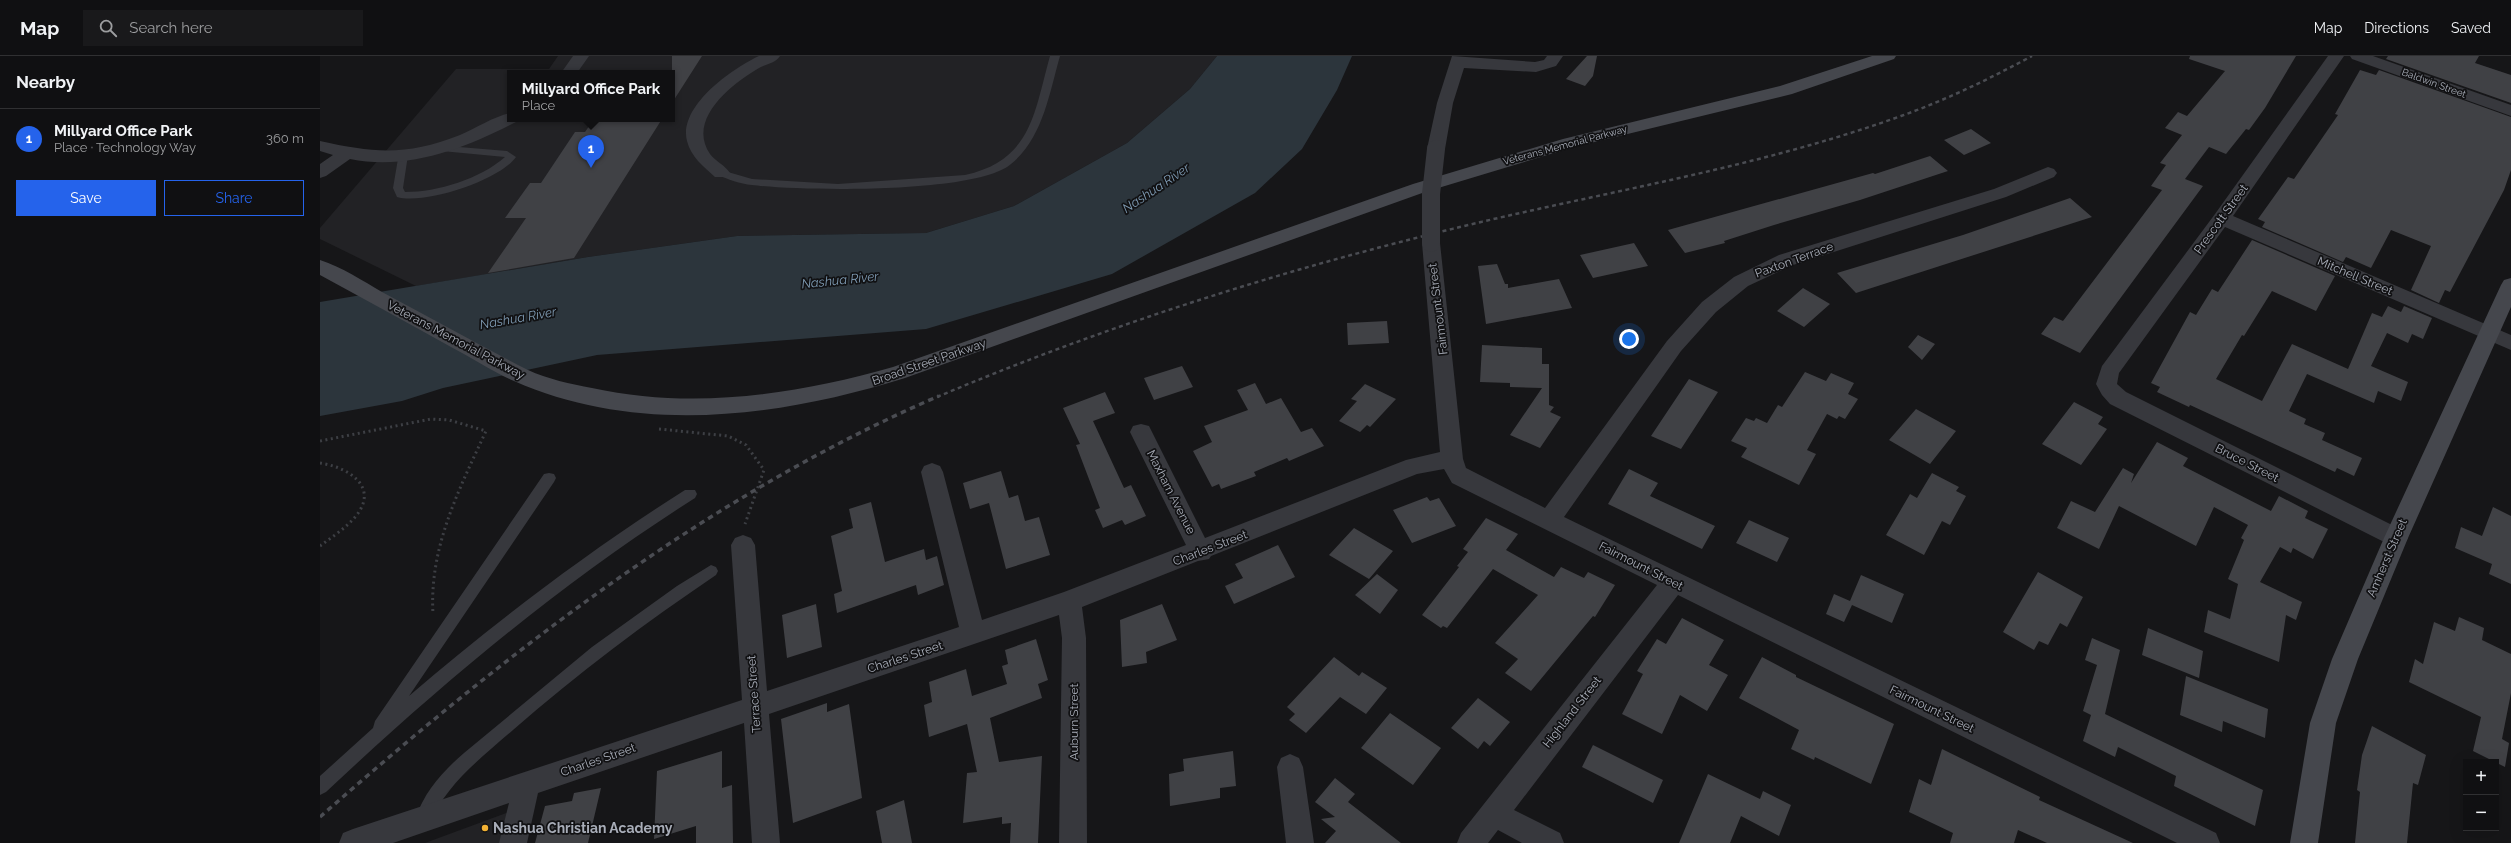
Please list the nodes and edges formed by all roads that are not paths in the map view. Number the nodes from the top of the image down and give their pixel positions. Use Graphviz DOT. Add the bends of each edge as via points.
graph roads {
  1 [pos="581,56"];
  2 [pos="772,56"];
  3 [pos="1055,56"];
  4 [pos="1555,56"];
  5 [pos="1888,56"];
  6 [pos="2336,56"];
  7 [pos="2358,56"];
  8 [pos="1459,59"];
  9 [pos="571,70"];
  10 [pos="2511,111"];
  11 [pos="507,119"];
  12 [pos="435,148"];
  13 [pos="322,149"];
  14 [pos="347,153"];
  15 [pos="404,155"];
  16 [pos="320,172"];
  17 [pos="721,173"];
  18 [pos="2048,174"];
  19 [pos="2222,218"];
  20 [pos="1247,249"];
  21 [pos="323,268"];
  22 [pos="2511,285"];
  23 [pos="2488,333"];
  24 [pos="2511,343"];
  25 [pos="2106,382"];
  26 [pos="598,399"];
  27 [pos="1141,432"];
  28 [pos="1452,459"];
  29 [pos="932,472"];
  30 [pos="549,478"];
  31 [pos="690,494"];
  32 [pos="1550,519"];
  33 [pos="2396,538"];
  34 [pos="743,545"];
  35 [pos="1201,552"];
  36 [pos="711,570"];
  37 [pos="1674,582"];
  38 [pos="1069,601"];
  39 [pos="973,634"];
  40 [pos="755,707"];
  41 [pos="368,742"];
  42 [pos="1290,767"];
  43 [pos="527,784"];
  44 [pos="320,787"];
  45 [pos="1494,814"];
  46 [pos="423,819"];
  47 [pos="353,843"];
  48 [pos="513,843"];
  49 [pos="766,843"];
  50 [pos="1073,843"];
  51 [pos="1300,843"];
  52 [pos="1471,843"];
  53 [pos="1550,843"];
  54 [pos="2206,843"];
  55 [pos="2304,843"];
  1 -- 9 [label="street"];
  2 -- 17 [label="street" via="722,86 700,115 695,134 698,148 703,159"];
  3 -- 17 [label="lane" via="1029,140 1010,161 986,174 965,178 838,188 751,182"];
  4 -- 8 [label="street" via="1550,63 1536,67"];
  5 -- 20 [label="main road, Veterans Memorial Parkway" via="1786,90 1569,143 1496,164"];
  6 -- 19 [label="street, Prescott Street"];
  7 -- 10 [label="street, Baldwin Street"];
  8 -- 28 [label="street, Fairmount Street, bridge" via="1443,109 1431,205 1432,256"];
  11 -- 12 [label="street"];
  12 -- 15 [label="street"];
  12 -- 15 [label="lane" via="506,154 511,157 500,166 446,190 413,196 402,195 398,188"];
  13 -- 14 [label="street"];
  14 -- 15 [label="street" via="381,157"];
  14 -- 16 [label="street"];
  18 -- 32 [label="street, Paxton Terrace" via="2000,193 1786,260 1734,286 1703,315 1663,361 1601,444"];
  19 -- 23 [label="street, Mitchell Street"];
  19 -- 25 [label="street, Prescott Street" via="2109,372"];
  20 -- 26 [label="main road, Broad Street Parkway" via="898,373 836,392 764,405 704,409 640,405"];
  21 -- 26 [label="main road, Veterans Memorial Parkway" via="522,376"];
  22 -- 23 [label="main road, Amherst Street"];
  23 -- 24 [label="street, Mitchell Street"];
  23 -- 33 [label="main road, Amherst Street"];
  25 -- 33 [label="street, Bruce Street" via="2107,388 2118,398"];
  27 -- 35 [label="street, Maxham Avenue"];
  28 -- 32 [label="street, Fairmount Street" via="1456,472 1467,480"];
  28 -- 35 [label="street, Charles Street" via="1414,466"];
  29 -- 39 [label="street"];
  30 -- 41 [label="lane"];
  31 -- 41 [label="lane" via="611,545 534,601"];
  32 -- 37 [label="street, Fairmount Street"];
  33 -- 55 [label="main road, Amherst Street" via="2326,711 2317,752"];
  34 -- 40 [label="street, Terrace Street"];
  35 -- 38 [label="street, Charles Street"];
  36 -- 46 [label="lane" via="618,635 503,729 444,784 429,803"];
  37 -- 45 [label="street, Highland Street"];
  37 -- 54 [label="street, Fairmount Street"];
  38 -- 39 [label="street, Charles Street"];
  38 -- 50 [label="street, Auburn Street" via="1074,638"];
  39 -- 40 [label="street, Charles Street"];
  40 -- 43 [label="street, Charles Street"];
  40 -- 49 [label="street, Terrace Street"];
  41 -- 44 [label="lane"];
  42 -- 51 [label="street"];
  43 -- 46 [label="street, Charles Street"];
  43 -- 48 [label="street"];
  45 -- 52 [label="street, Highland Street"];
  45 -- 53 [label="street"];
  46 -- 47 [label="street, Charles Street"];
}
